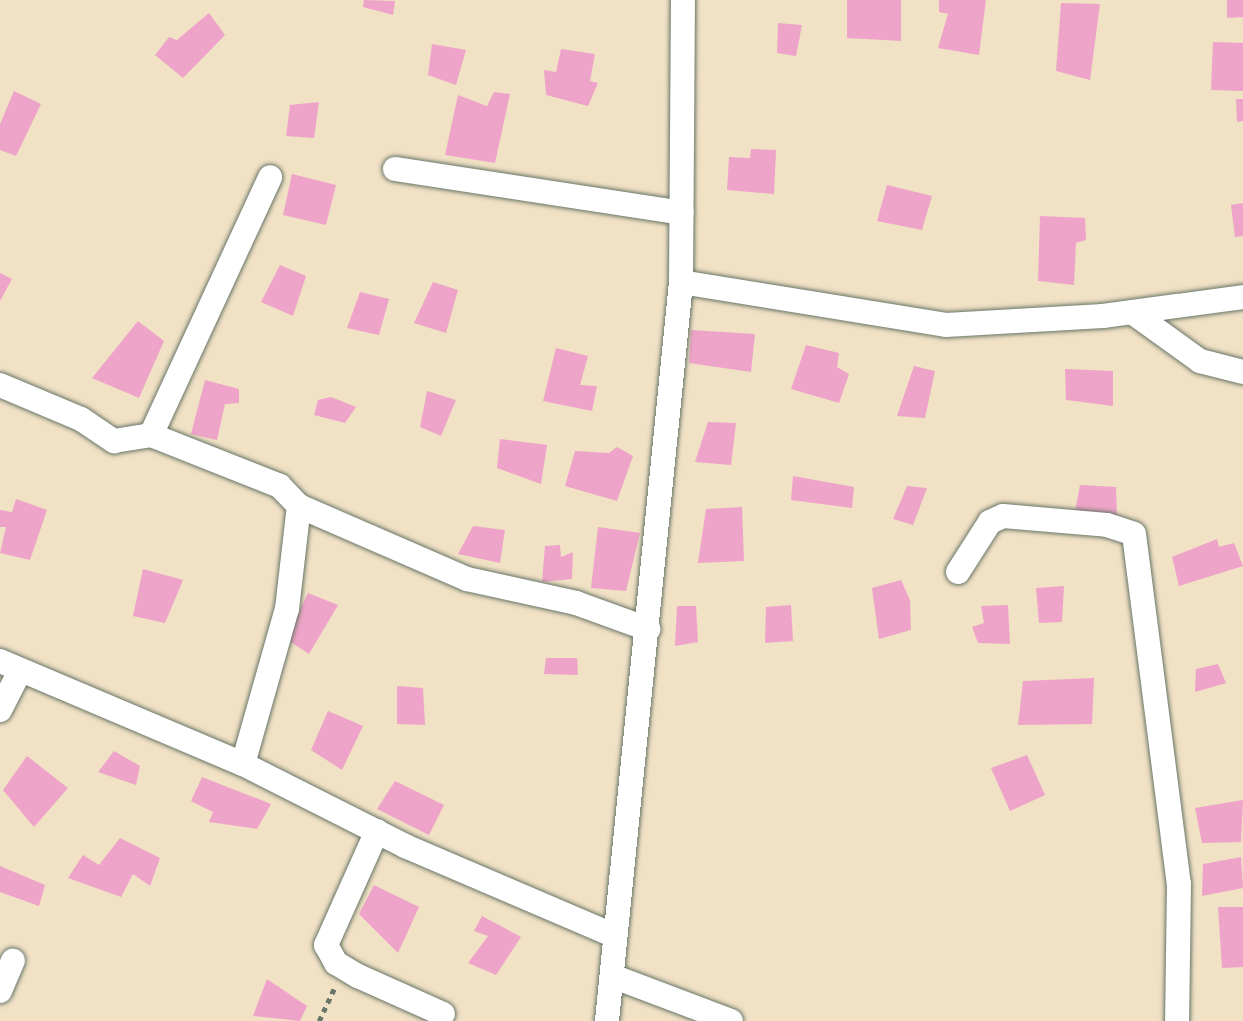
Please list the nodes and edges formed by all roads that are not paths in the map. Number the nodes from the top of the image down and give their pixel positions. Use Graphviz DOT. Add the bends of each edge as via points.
graph roads {
  1 [pos="683,0"];
  2 [pos="395,169"];
  3 [pos="270,177"];
  4 [pos="682,213"];
  5 [pos="681,282"];
  6 [pos="1243,297"];
  7 [pos="1132,312"];
  8 [pos="1243,372"];
  9 [pos="0,385"];
  10 [pos="151,435"];
  11 [pos="299,506"];
  12 [pos="958,572"];
  13 [pos="648,629"];
  14 [pos="10,666"];
  15 [pos="0,710"];
  16 [pos="243,764"];
  17 [pos="377,831"];
  18 [pos="615,936"];
  19 [pos="13,961"];
  20 [pos="612,976"];
  21 [pos="0,991"];
  22 [pos="443,1014"];
  23 [pos="607,1021"];
  24 [pos="731,1021"];
  25 [pos="1177,1021"];
  1 -- 4 [label="street"];
  2 -- 4 [label="street"];
  3 -- 10 [label="street"];
  4 -- 5 [label="street"];
  5 -- 7 [label="street" via="946,325"];
  5 -- 13 [label="street"];
  6 -- 7 [label="street"];
  7 -- 8 [label="street" via="1199,361"];
  9 -- 10 [label="street" via="81,419 114,441"];
  10 -- 11 [label="street" via="280,486"];
  11 -- 13 [label="street" via="467,579 576,603"];
  11 -- 16 [label="street" via="287,609"];
  12 -- 25 [label="street" via="979,536 1003,516 1107,525 1134,534 1179,884"];
  13 -- 18 [label="street"];
  14 -- 15 [label="street"];
  14 -- 16 [label="street"];
  16 -- 17 [label="street"];
  17 -- 18 [label="street"];
  17 -- 22 [label="street" via="326,945 346,969"];
  18 -- 20 [label="street"];
  19 -- 21 [label="street"];
  20 -- 23 [label="street"];
  20 -- 24 [label="street"];
}
